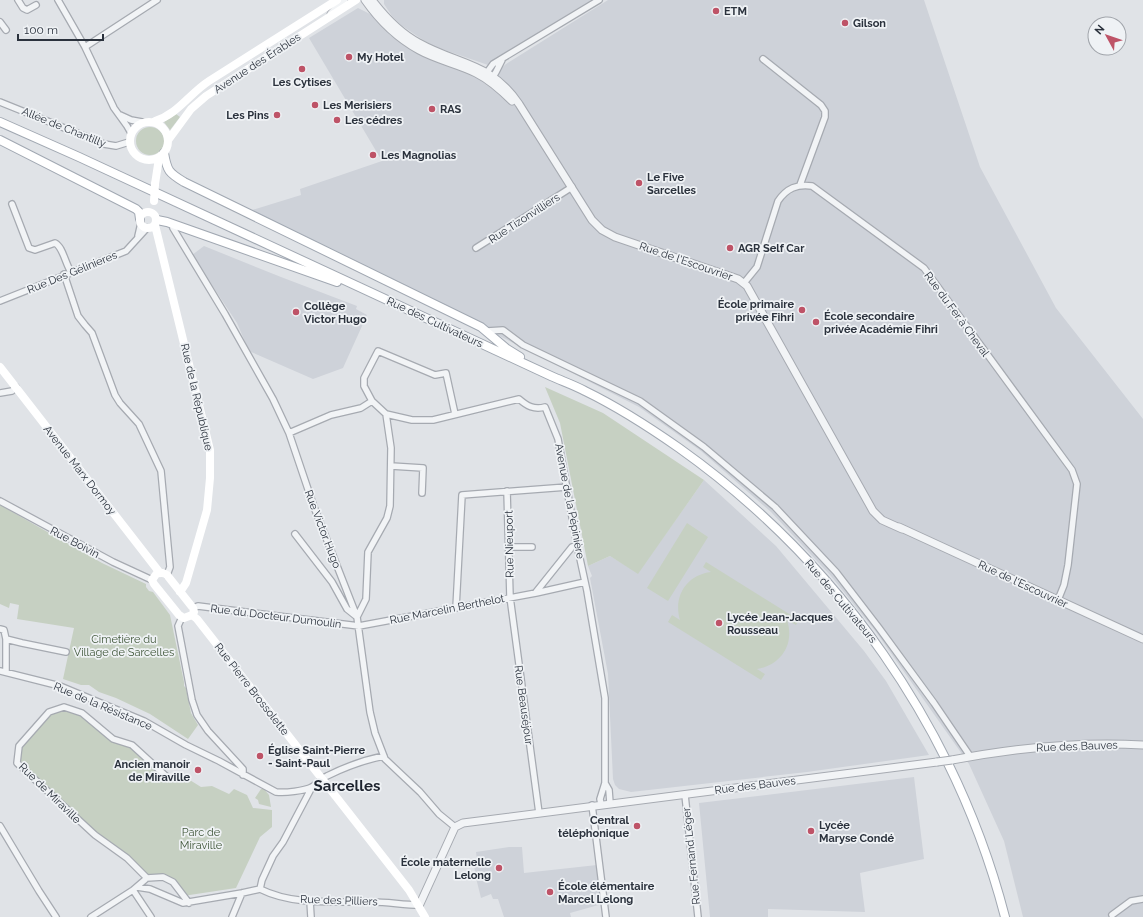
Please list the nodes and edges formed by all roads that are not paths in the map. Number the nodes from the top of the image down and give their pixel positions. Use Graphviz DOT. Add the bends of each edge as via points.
graph roads {
  1 [pos="18,0"];
  2 [pos="58,0"];
  3 [pos="156,0"];
  4 [pos="337,0"];
  5 [pos="344,0"];
  6 [pos="356,0"];
  7 [pos="365,0"];
  8 [pos="599,0"];
  9 [pos="371,4"];
  10 [pos="36,5"];
  11 [pos="329,17"];
  12 [pos="0,22"];
  13 [pos="6,30"];
  14 [pos="85,47"];
  15 [pos="763,58"];
  16 [pos="488,77"];
  17 [pos="0,102"];
  18 [pos="119,115"];
  19 [pos="155,121"];
  20 [pos="0,122"];
  21 [pos="142,122"];
  22 [pos="131,133"];
  23 [pos="169,139"];
  24 [pos="0,140"];
  25 [pos="129,142"];
  26 [pos="162,155"];
  27 [pos="145,160"];
  28 [pos="156,175"];
  29 [pos="800,185"];
  30 [pos="572,187"];
  31 [pos="154,201"];
  32 [pos="12,204"];
  33 [pos="150,224"];
  34 [pos="173,228"];
  35 [pos="476,248"];
  36 [pos="71,272"];
  37 [pos="64,274"];
  38 [pos="744,283"];
  39 [pos="0,301"];
  40 [pos="487,331"];
  41 [pos="481,344"];
  42 [pos="0,367"];
  43 [pos="551,376"];
  44 [pos="562,381"];
  45 [pos="16,387"];
  46 [pos="0,393"];
  47 [pos="372,401"];
  48 [pos="386,414"];
  49 [pos="455,414"];
  50 [pos="289,433"];
  51 [pos="391,466"];
  52 [pos="567,487"];
  53 [pos="507,491"];
  54 [pos="422,493"];
  55 [pos="0,501"];
  56 [pos="295,534"];
  57 [pos="577,545"];
  58 [pos="509,547"];
  59 [pos="532,547"];
  60 [pos="164,574"];
  61 [pos="152,580"];
  62 [pos="586,582"];
  63 [pos="180,592"];
  64 [pos="536,593"];
  65 [pos="510,598"];
  66 [pos="1058,600"];
  67 [pos="456,608"];
  68 [pos="192,611"];
  69 [pos="182,617"];
  70 [pos="357,618"];
  71 [pos="359,626"];
  72 [pos="0,629"];
  73 [pos="6,639"];
  74 [pos="1143,639"];
  75 [pos="66,652"];
  76 [pos="3,671"];
  77 [pos="1143,745"];
  78 [pos="384,756"];
  79 [pos="970,756"];
  80 [pos="243,772"];
  81 [pos="167,777"];
  82 [pos="323,778"];
  83 [pos="605,783"];
  84 [pos="312,787"];
  85 [pos="296,791"];
  86 [pos="685,795"];
  87 [pos="304,801"];
  88 [pos="610,803"];
  89 [pos="601,804"];
  90 [pos="592,805"];
  91 [pos="539,813"];
  92 [pos="0,826"];
  93 [pos="455,827"];
  94 [pos="147,878"];
  95 [pos="135,888"];
  96 [pos="260,889"];
  97 [pos="242,893"];
  98 [pos="1143,899"];
  99 [pos="310,901"];
  100 [pos="190,903"];
  101 [pos="419,906"];
  102 [pos="1112,915"];
  103 [pos="56,917"];
  104 [pos="91,917"];
  105 [pos="151,917"];
  106 [pos="232,917"];
  107 [pos="311,917"];
  108 [pos="425,917"];
  109 [pos="606,917"];
  110 [pos="698,917"];
  111 [pos="1000,917"];
  112 [pos="1005,917"];
  1 -- 10 [label="street" via="27,10"];
  2 -- 14 [label="street"];
  3 -- 14 [label="street"];
  4 -- 19 [label="main road, Avenue des Érables" via="209,81 192,93 176,111"];
  5 -- 11 [label="street"];
  6 -- 11 [label="main road, Avenue des Érables"];
  7 -- 9 [label="street, Rue de l'Escouvrier"];
  8 -- 16 [label="street" via="502,60"];
  9 -- 11 [label="street" via="359,4"];
  9 -- 16 [label="street, Rue de l'Escouvrier" via="388,27 410,44 426,53"];
  11 -- 23 [label="main road, Avenue des Érables" via="206,96 191,110"];
  12 -- 13 [label="street"];
  14 -- 18 [label="street"];
  15 -- 29 [label="street" via="825,111"];
  16 -- 30 [label="street, Rue de l'Escouvrier" via="524,113"];
  17 -- 25 [label="street, Allée de Chantilly" via="104,144 116,146"];
  18 -- 21 [label="street"];
  18 -- 22 [label="street"];
  19 -- 21 [label="main road"];
  19 -- 23 [label="main road" via="166,131"];
  20 -- 41 [label="main road, Rue des Cultivateurs"];
  21 -- 22 [label="main road"];
  22 -- 25 [label="main road"];
  23 -- 26 [label="main road" via="168,147"];
  24 -- 33 [label="main road" via="136,209"];
  25 -- 27 [label="main road" via="137,156"];
  26 -- 27 [label="main road"];
  26 -- 28 [label="main road, Rue de la République"];
  26 -- 40 [label="main road" via="169,171 184,182"];
  27 -- 28 [label="main road"];
  28 -- 31 [label="main road, Rue de la République, bridge"];
  29 -- 38 [label="street" via="788,190 778,201 756,267"];
  29 -- 66 [label="street, Rue du Fer à Cheval" via="812,186 924,268 1072,470 1077,484 1067,572"];
  30 -- 35 [label="street, Rue Tizonvilliers"];
  30 -- 38 [label="street, Rue de l'Escouvrier" via="592,220 607,234"];
  31 -- 33 [label="main road, Rue de la République"];
  31 -- 33 [label="main road" via="147,212 142,214"];
  32 -- 36 [label="street" via="29,248 35,250 57,244"];
  33 -- 36 [label="street, Rue Des Gélinieres" via="126,251"];
  33 -- 41 [label="main road" via="172,224 337,282"];
  33 -- 63 [label="main road, Rue de la République" via="210,450 206,510 186,582"];
  34 -- 50 [label="street, Rue Victor Hugo" via="225,314 273,399"];
  36 -- 37 [label="street, Rue Des Gélinieres"];
  37 -- 39 [label="street, Rue Des Gélinieres"];
  37 -- 60 [label="street" via="78,316 92,333 115,395 139,424 161,472 170,567"];
  38 -- 66 [label="street, Rue de l'Escouvrier" via="753,294 873,511 882,520"];
  40 -- 43 [label="main road" via="507,349"];
  40 -- 79 [label="street" via="503,330 523,345 640,401 704,447 776,507 836,572 934,703"];
  41 -- 43 [label="main road, Rue des Cultivateurs"];
  42 -- 45 [label="main road, Avenue Marx Dormoy"];
  43 -- 44 [label="main road, Rue des Cultivateurs"];
  44 -- 111 [label="main road, Rue des Cultivateurs" via="655,438 721,487 760,520 835,600 861,632 912,707 954,785 992,886"];
  44 -- 112 [label="main road, Rue des Cultivateurs" via="584,390 639,422 706,469 774,527 841,598 895,672 941,748 977,830"];
  45 -- 46 [label="street" via="12,391"];
  45 -- 60 [label="main road, Avenue Marx Dormoy"];
  47 -- 48 [label="street, Avenue de la Pépinière"];
  47 -- 49 [label="street" via="364,386 364,378 378,351 435,375 446,373"];
  47 -- 50 [label="street" via="361,408 331,415"];
  48 -- 49 [label="street, Avenue de la Pépinière" via="412,420 433,420"];
  48 -- 51 [label="street"];
  49 -- 52 [label="street, Avenue de la Pépinière" via="519,399 532,408 545,407 558,439"];
  50 -- 70 [label="street, Rue Victor Hugo" via="314,507"];
  51 -- 54 [label="street" via="423,468"];
  51 -- 70 [label="street" via="390,506 387,518 368,552 366,599"];
  52 -- 53 [label="street"];
  52 -- 57 [label="street, Avenue de la Pépinière"];
  53 -- 58 [label="street, Rue Nieuport"];
  53 -- 67 [label="street" via="462,495"];
  55 -- 61 [label="street, Rue Boivin" via="113,562"];
  56 -- 70 [label="street" via="332,582 346,609"];
  57 -- 62 [label="street, Avenue de la Pépinière"];
  57 -- 64 [label="street" via="572,547"];
  58 -- 59 [label="street"];
  58 -- 65 [label="street, Rue Nieuport"];
  60 -- 61 [label="main road" via="154,576"];
  60 -- 63 [label="main road, Avenue Marx Dormoy"];
  61 -- 69 [label="main road"];
  62 -- 64 [label="street, Rue Marcelin Berthelot"];
  62 -- 83 [label="street, Avenue de la Pépinière" via="605,698"];
  63 -- 68 [label="main road, Rue Pierre Brossolette"];
  64 -- 65 [label="street, Rue Marcelin Berthelot"];
  65 -- 67 [label="street, Rue Marcelin Berthelot"];
  65 -- 91 [label="street, Rue Beauséjour"];
  66 -- 74 [label="street, Rue de l'Escouvrier"];
  67 -- 71 [label="street, Rue Marcelin Berthelot"];
  68 -- 69 [label="main road" via="189,617"];
  68 -- 71 [label="street, Rue du Docteur Dumoulin" via="198,606"];
  68 -- 82 [label="main road, Rue Pierre Brossolette"];
  69 -- 80 [label="street" via="178,626 197,715"];
  70 -- 71 [label="street, Rue Victor Hugo"];
  71 -- 78 [label="street, Rue Victor Hugo" via="370,712"];
  72 -- 73 [label="street" via="4,630"];
  73 -- 75 [label="street"];
  73 -- 76 [label="street"];
  76 -- 80 [label="street, Rue de la Résistance" via="60,686 144,721 186,745"];
  77 -- 79 [label="street, Rue des Bauves" via="1097,744 1026,748"];
  78 -- 82 [label="street" via="355,764"];
  78 -- 93 [label="street, Rue Victor Hugo" via="439,814"];
  79 -- 86 [label="street, Rue des Bauves, bridge"];
  80 -- 85 [label="street, Rue de la Résistance" via="272,790 281,793"];
  81 -- 94 [label="street, Rue de Miraville" via="132,745 113,739 82,713 64,707 49,712 19,746 17,763 95,835 127,858"];
  82 -- 84 [label="street"];
  82 -- 101 [label="main road, Rue Pierre Brossolette"];
  83 -- 88 [label="street" via="609,790"];
  83 -- 89 [label="street"];
  84 -- 85 [label="street"];
  84 -- 87 [label="street"];
  85 -- 87 [label="street"];
  86 -- 88 [label="street, Rue des Bauves"];
  86 -- 110 [label="street, Rue Fernand Léger"];
  87 -- 96 [label="street" via="273,856"];
  88 -- 89 [label="street, Rue des Bauves"];
  89 -- 90 [label="street, Rue des Bauves"];
  90 -- 91 [label="street, Rue des Bauves"];
  90 -- 109 [label="street"];
  91 -- 93 [label="street, Rue des Bauves" via="463,823"];
  92 -- 103 [label="street"];
  93 -- 101 [label="street"];
  94 -- 95 [label="street"];
  94 -- 100 [label="street" via="163,877 173,882"];
  95 -- 100 [label="street" via="150,889 177,901"];
  95 -- 104 [label="street"];
  95 -- 105 [label="street"];
  96 -- 97 [label="street"];
  96 -- 99 [label="street, Rue des Pilliers" via="272,895"];
  97 -- 100 [label="street"];
  97 -- 106 [label="street"];
  98 -- 102 [label="street" via="1131,901"];
  99 -- 101 [label="street, Rue des Pilliers"];
  99 -- 107 [label="street"];
  101 -- 108 [label="main road, Rue Pierre Brossolette"];
}
